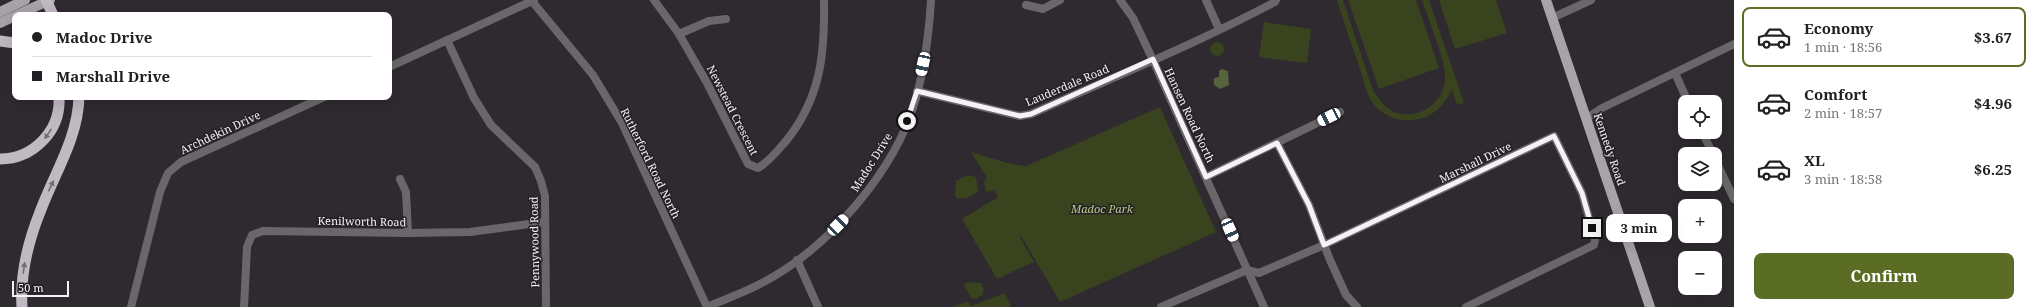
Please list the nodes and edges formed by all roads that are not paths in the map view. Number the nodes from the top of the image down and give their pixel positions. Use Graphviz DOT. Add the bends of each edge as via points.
graph roads {
  1 [pos="24,0"];
  2 [pos="47,0"];
  3 [pos="532,0"];
  4 [pos="654,0"];
  5 [pos="824,0"];
  6 [pos="930,0"];
  7 [pos="1060,0"];
  8 [pos="1120,0"];
  9 [pos="1206,0"];
  10 [pos="1276,0"];
  11 [pos="1546,0"];
  12 [pos="1591,0"];
  13 [pos="1026,5"];
  14 [pos="0,12"];
  15 [pos="24,12"];
  16 [pos="52,12"];
  17 [pos="12,18"];
  18 [pos="1552,18"];
  19 [pos="726,19"];
  20 [pos="0,23"];
  21 [pos="1219,29"];
  22 [pos="679,34"];
  23 [pos="447,40"];
  24 [pos="0,41"];
  25 [pos="12,43"];
  26 [pos="1734,44"];
  27 [pos="1153,59"];
  28 [pos="392,66"];
  29 [pos="1675,73"];
  30 [pos="917,91"];
  31 [pos="1685,95"];
  32 [pos="59,100"];
  33 [pos="78,100"];
  34 [pos="317,100"];
  35 [pos="1340,112"];
  36 [pos="1587,118"];
  37 [pos="1277,143"];
  38 [pos="0,159"];
  39 [pos="1722,174"];
  40 [pos="1206,177"];
  41 [pos="400,179"];
  42 [pos="1734,199"];
  43 [pos="544,222"];
  44 [pos="408,233"];
  45 [pos="1324,245"];
  46 [pos="797,260"];
  47 [pos="1247,270"];
  48 [pos="22,307"];
  49 [pos="131,307"];
  50 [pos="244,307"];
  51 [pos="546,307"];
  52 [pos="707,307"];
  53 [pos="818,307"];
  54 [pos="1161,307"];
  55 [pos="1264,307"];
  56 [pos="1357,307"];
  57 [pos="1466,307"];
  58 [pos="1650,307"];
  1 -- 14 [label="main road"];
  2 -- 15 [label="main road"];
  2 -- 16 [label="highway"];
  3 -- 23 [label="street"];
  3 -- 52 [label="street, Rutherford Road North" via="593,75 622,123"];
  4 -- 22 [label="street, Newstead Crescent"];
  5 -- 22 [label="street, Newstead Crescent" via="823,56 815,90 798,126 767,163 758,168 748,164"];
  6 -- 30 [label="street, Madoc Drive" via="929,37"];
  7 -- 13 [label="street" via="1043,8"];
  8 -- 27 [label="street, Hansen Road North" via="1133,18"];
  9 -- 21 [label="street"];
  10 -- 21 [label="street, Lauderdale Road"];
  11 -- 18 [label="main road, Kennedy Road"];
  12 -- 18 [label="street"];
  17 -- 20 [label="main road"];
  18 -- 36 [label="main road, Kennedy Road"];
  19 -- 22 [label="street" via="709,21"];
  21 -- 27 [label="street, Lauderdale Road"];
  23 -- 28 [label="street"];
  23 -- 43 [label="street, Pennywood Road" via="474,98 491,125 535,167 545,196"];
  24 -- 25 [label="highway"];
  26 -- 29 [label="street"];
  27 -- 30 [label="street, Lauderdale Road" via="1031,114 1020,116"];
  27 -- 40 [label="street, Hansen Road North"];
  29 -- 31 [label="street"];
  29 -- 36 [label="street" via="1602,108"];
  30 -- 46 [label="street, Madoc Drive" via="902,132 869,190 827,236"];
  32 -- 38 [label="highway, one-way" via="55,122 42,142 26,154"];
  48 -- 33 [label="highway, one-way" via="23,275 31,236 72,135"];
  34 -- 49 [label="street, Archdekin Drive" via="180,162 168,172 160,192"];
  35 -- 37 [label="street"];
  36 -- 58 [label="main road, Kennedy Road"];
  37 -- 40 [label="street"];
  37 -- 45 [label="street" via="1309,205"];
  39 -- 42 [label="street"];
  40 -- 47 [label="street, Hansen Road North"];
  41 -- 44 [label="street" via="406,192"];
  43 -- 44 [label="street, Kenilworth Road" via="470,232"];
  43 -- 51 [label="street, Pennywood Road"];
  44 -- 50 [label="street, Kenilworth Road" via="263,231 252,235 247,247"];
  45 -- 47 [label="street, Marshall Drive" via="1259,273"];
  45 -- 56 [label="street" via="1346,295"];
  45 -- 57 [label="street, Marshall Drive" via="1554,136 1582,193 1595,240 1594,245"];
  46 -- 52 [label="street, Madoc Drive" via="761,284"];
  46 -- 53 [label="street"];
  47 -- 54 [label="street"];
  47 -- 55 [label="street, Hansen Road North"];
}
